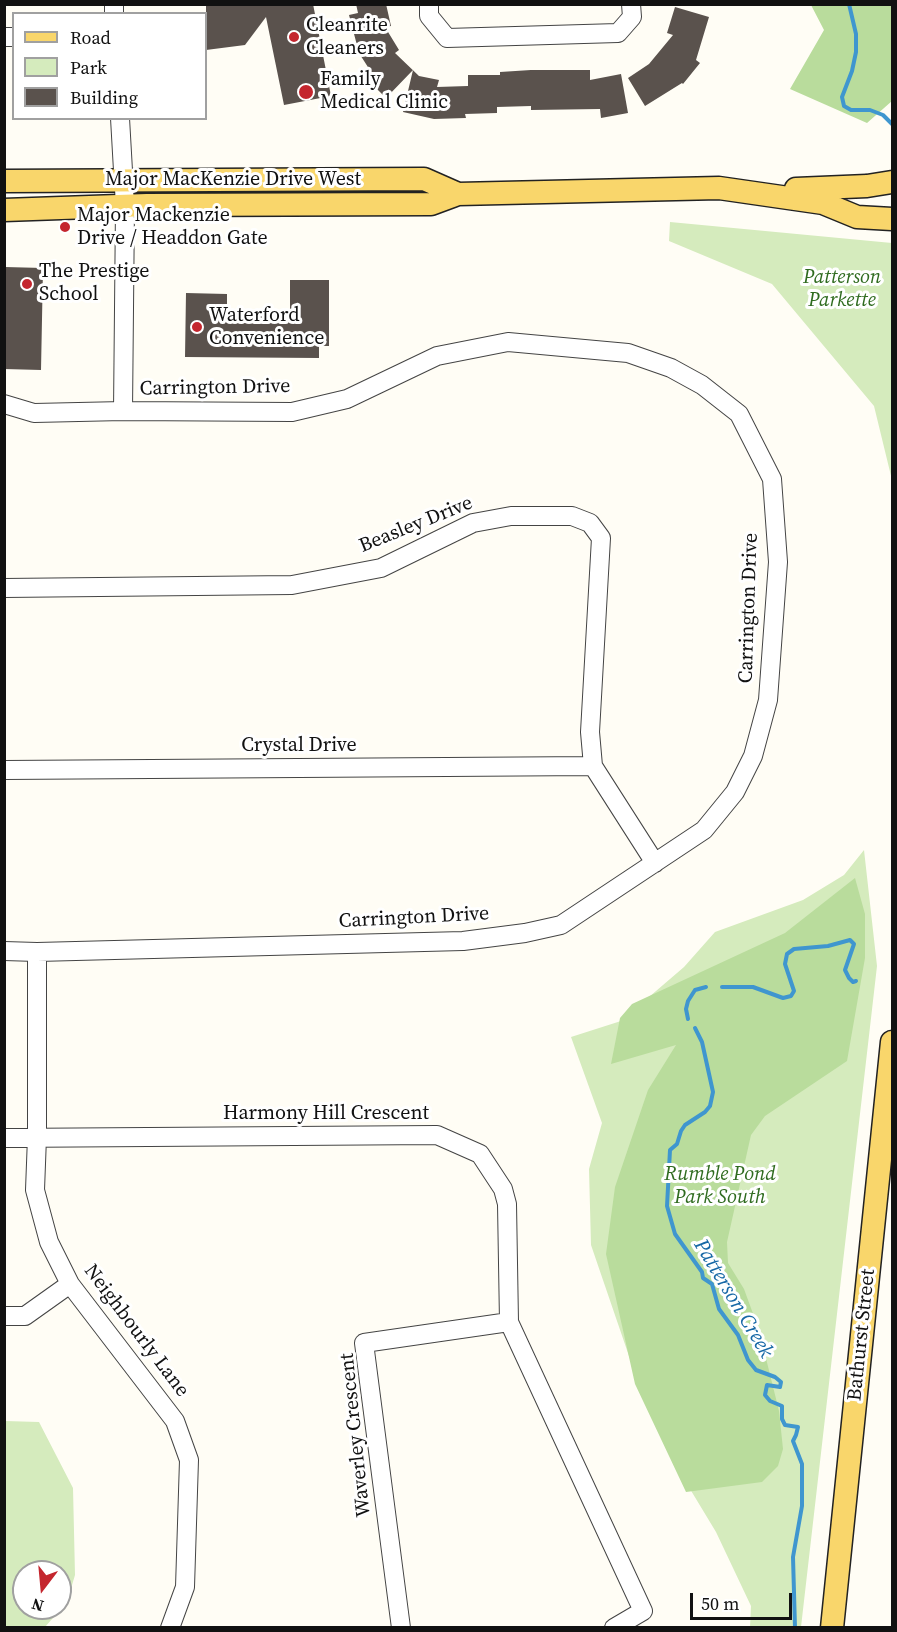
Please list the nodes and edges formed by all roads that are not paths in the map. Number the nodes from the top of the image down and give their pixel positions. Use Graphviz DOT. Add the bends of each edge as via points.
graph roads {
  1 [pos="429,4"];
  2 [pos="631,4"];
  3 [pos="120,120"];
  4 [pos="4,181"];
  5 [pos="124,181"];
  6 [pos="892,182"];
  7 [pos="756,193"];
  8 [pos="458,194"];
  9 [pos="892,199"];
  10 [pos="824,203"];
  11 [pos="125,206"];
  12 [pos="4,210"];
  13 [pos="892,219"];
  14 [pos="4,404"];
  15 [pos="123,411"];
  16 [pos="4,588"];
  17 [pos="593,766"];
  18 [pos="4,770"];
  19 [pos="655,862"];
  20 [pos="4,951"];
  21 [pos="37,952"];
  22 [pos="892,1042"];
  23 [pos="37,1137"];
  24 [pos="4,1138"];
  25 [pos="886,1172"];
  26 [pos="70,1284"];
  27 [pos="4,1316"];
  28 [pos="509,1322"];
  29 [pos="170,1628"];
  30 [pos="401,1628"];
  31 [pos="614,1628"];
  32 [pos="832,1628"];
  1 -- 2 [label="street" via="429,16 447,38 618,33 632,17"];
  3 -- 5 [label="street"];
  4 -- 5 [label="main road, Major MacKenzie Drive West"];
  5 -- 8 [label="main road, Major MacKenzie Drive West" via="424,179"];
  5 -- 11 [label="street"];
  6 -- 7 [label="main road"];
  7 -- 8 [label="main road, Major MacKenzie Drive West" via="719,188"];
  7 -- 10 [label="main road, Major MacKenzie Drive West"];
  8 -- 11 [label="main road, Major MacKenzie Drive West" via="431,204"];
  9 -- 10 [label="main road, Major MacKenzie Drive West" via="857,196"];
  10 -- 13 [label="main road, Major MacKenzie Drive West" via="857,217"];
  11 -- 12 [label="main road, Major MacKenzie Drive West"];
  11 -- 15 [label="street"];
  14 -- 15 [label="street, Carrington Drive" via="34,413"];
  15 -- 19 [label="street, Carrington Drive" via="292,412 347,399 437,356 508,342 628,353 671,368 702,385 739,414 772,479 778,562 768,700 753,756 735,792 704,830"];
  16 -- 17 [label="street, Beasley Drive" via="292,585 381,568 473,523 511,516 572,516 590,523 601,538 590,732"];
  17 -- 18 [label="street, Crystal Drive"];
  17 -- 19 [label="street, Beasley Drive"];
  19 -- 21 [label="street, Carrington Drive" via="561,925 525,933 463,941"];
  20 -- 21 [label="street, Carrington Drive"];
  21 -- 23 [label="street, Neighbourly Lane"];
  22 -- 25 [label="main road, Bathurst Street"];
  23 -- 24 [label="street, Harmony Hill Crescent"];
  23 -- 26 [label="street, Neighbourly Lane" via="35,1190 49,1242"];
  23 -- 28 [label="street, Harmony Hill Crescent" via="437,1135 480,1154 503,1189 507,1204"];
  25 -- 32 [label="main road, Bathurst Street"];
  26 -- 27 [label="street" via="25,1316"];
  26 -- 29 [label="street, Neighbourly Lane" via="175,1421 189,1460 184,1587"];
  28 -- 30 [label="street, Waverley Crescent" via="364,1343"];
  28 -- 31 [label="street, Harmony Hill Crescent" via="643,1611"];
}
